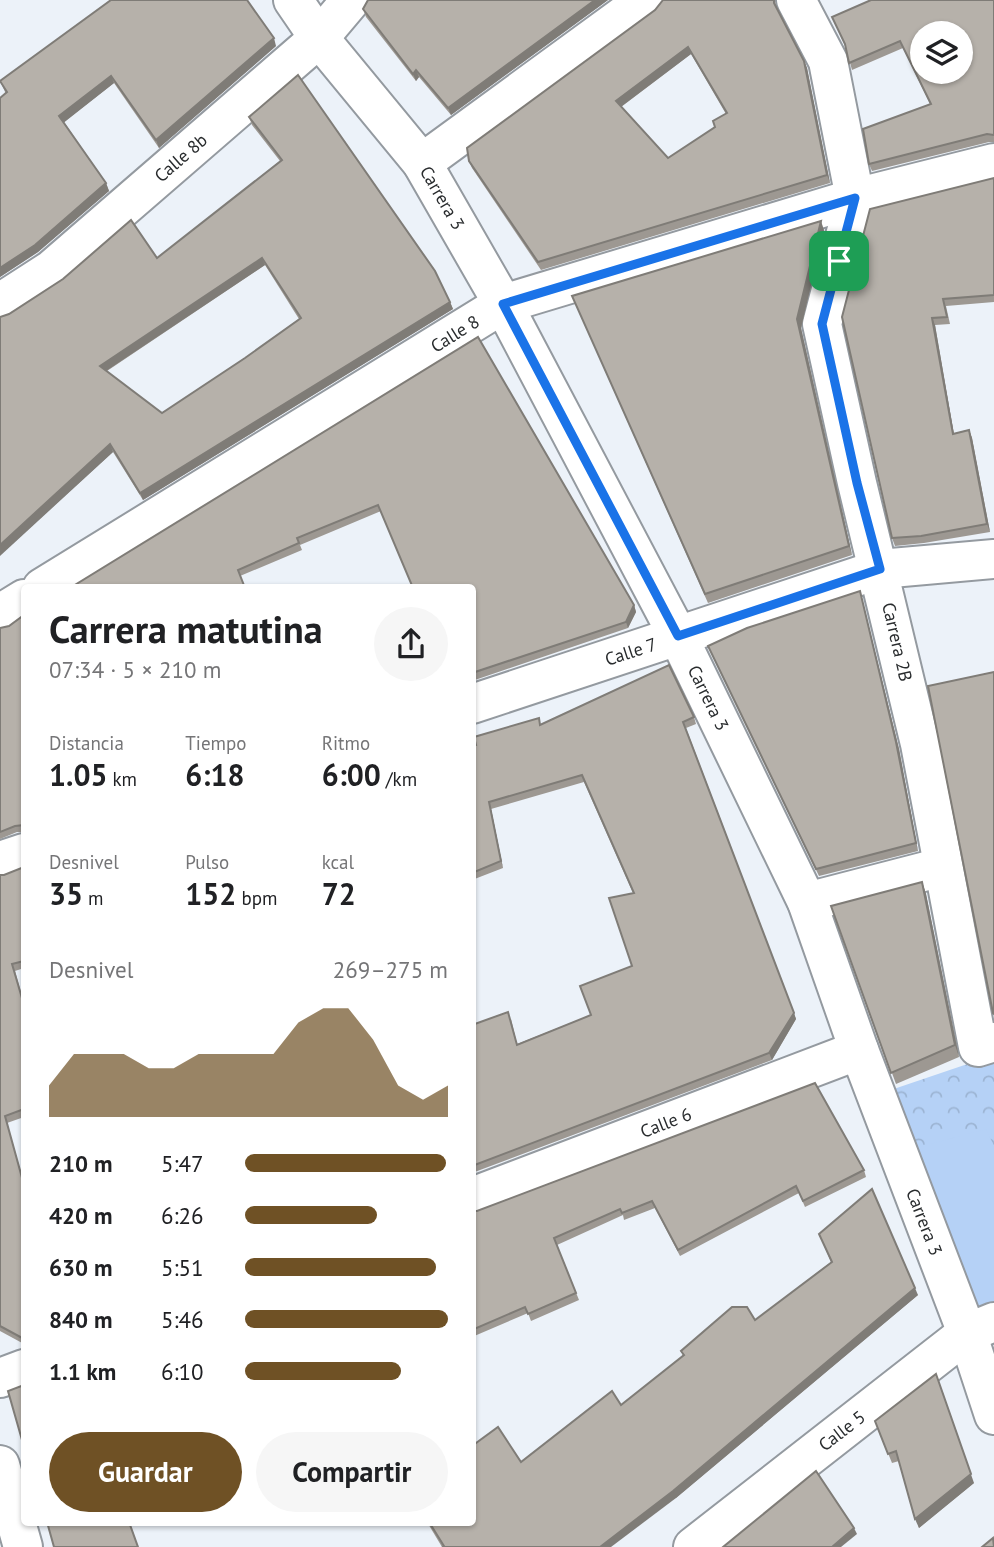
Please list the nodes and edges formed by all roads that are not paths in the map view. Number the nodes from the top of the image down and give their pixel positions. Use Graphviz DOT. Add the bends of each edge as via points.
graph roads {
  1 [pos="293,0"];
  2 [pos="351,0"];
  3 [pos="645,0"];
  4 [pos="796,0"];
  5 [pos="319,38"];
  6 [pos="422,163"];
  7 [pos="994,163"];
  8 [pos="855,198"];
  9 [pos="0,303"];
  10 [pos="503,304"];
  11 [pos="994,559"];
  12 [pos="880,569"];
  13 [pos="48,584"];
  14 [pos="21,601"];
  15 [pos="0,614"];
  16 [pos="678,636"];
  17 [pos="476,703"];
  18 [pos="21,854"];
  19 [pos="0,861"];
  20 [pos="942,867"];
  21 [pos="807,902"];
  22 [pos="986,1044"];
  23 [pos="859,1050"];
  24 [pos="476,1195"];
  25 [pos="980,1327"];
  26 [pos="21,1369"];
  27 [pos="0,1378"];
  28 [pos="994,1415"];
  29 [pos="0,1465"];
  30 [pos="23,1547"];
  31 [pos="693,1547"];
  1 -- 5 [label="street, Carrera 3"];
  2 -- 5 [label="street, Calle 8b"];
  3 -- 6 [label="street"];
  4 -- 8 [label="street, Carrera 2B" via="828,61"];
  5 -- 6 [label="street, Carrera 3"];
  5 -- 9 [label="street, Calle 8b" via="51,270"];
  6 -- 10 [label="street, Carrera 3"];
  7 -- 8 [label="street, Calle 8"];
  8 -- 10 [label="street, Calle 8"];
  8 -- 12 [label="street, Carrera 2B" via="822,324"];
  10 -- 13 [label="street, Calle 8"];
  10 -- 16 [label="street, Carrera 3"];
  11 -- 12 [label="street, Calle 7"];
  12 -- 16 [label="street, Calle 7"];
  12 -- 20 [label="street, Carrera 2B" via="920,744"];
  14 -- 15 [label="street"];
  16 -- 17 [label="street, Calle 7"];
  16 -- 21 [label="street, Carrera 3"];
  18 -- 19 [label="street"];
  20 -- 21 [label="street"];
  20 -- 22 [label="street, Carrera 2B"];
  21 -- 23 [label="street, Carrera 3"];
  23 -- 24 [label="street, Calle 6"];
  23 -- 25 [label="street, Carrera 3"];
  25 -- 28 [label="street, Carrera 3"];
  25 -- 31 [label="street, Calle 5"];
  26 -- 27 [label="street"];
  29 -- 30 [label="street"];
}
